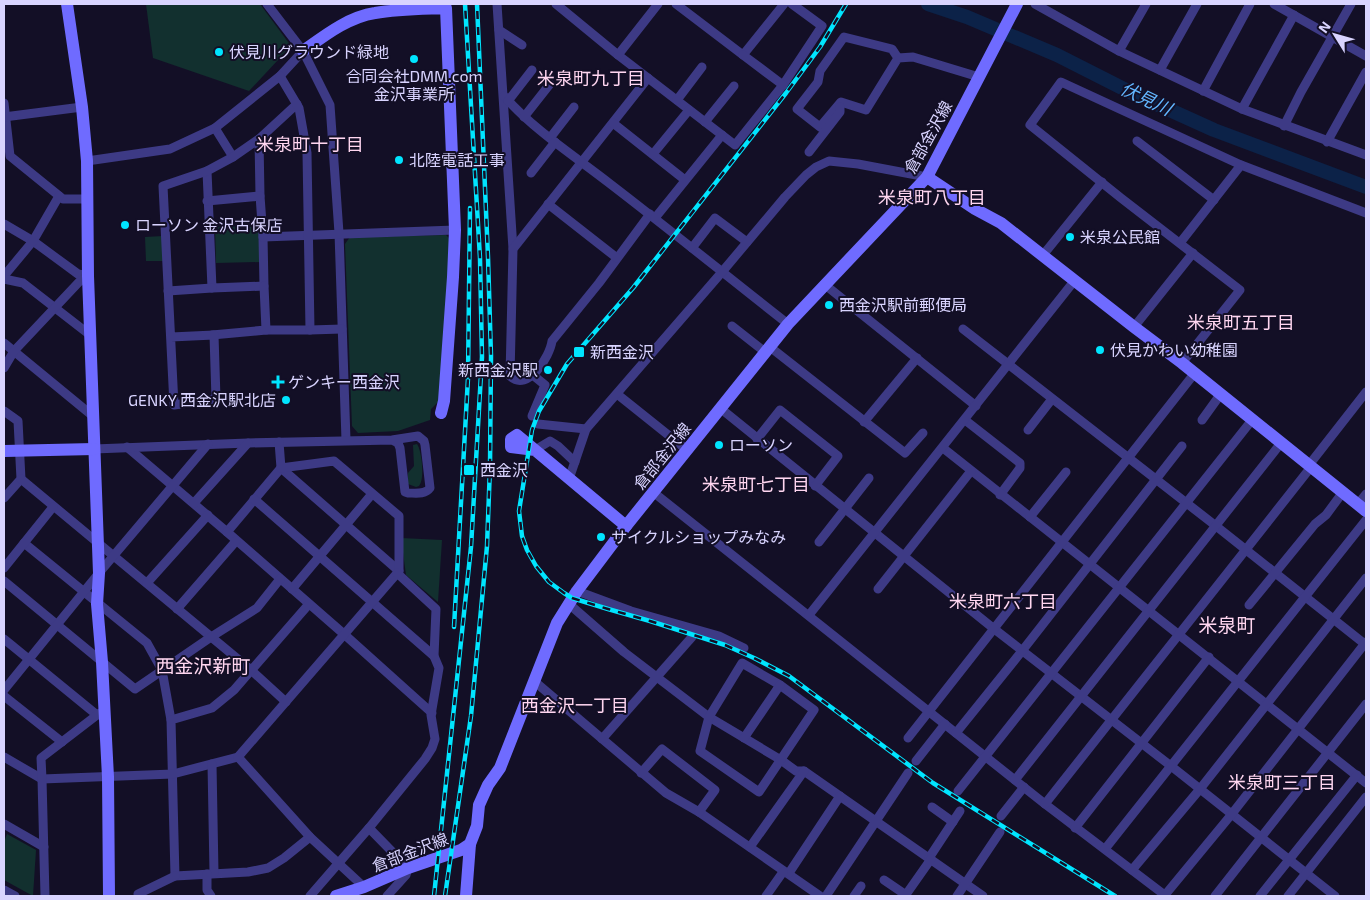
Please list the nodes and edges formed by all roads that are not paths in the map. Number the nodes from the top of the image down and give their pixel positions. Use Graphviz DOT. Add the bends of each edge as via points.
graph roads {
  1 [pos="67,4"];
  2 [pos="267,4"];
  3 [pos="497,4"];
  4 [pos="557,4"];
  5 [pos="658,4"];
  6 [pos="676,4"];
  7 [pos="784,4"];
  8 [pos="792,4"];
  9 [pos="1017,4"];
  10 [pos="1035,4"];
  11 [pos="1146,4"];
  12 [pos="1197,4"];
  13 [pos="1250,4"];
  14 [pos="1274,4"];
  15 [pos="1351,4"];
  16 [pos="1294,15"];
  17 [pos="499,30"];
  18 [pos="1332,36"];
  19 [pos="522,45"];
  20 [pos="303,51"];
  21 [pos="1119,51"];
  22 [pos="618,55"];
  23 [pos="743,56"];
  24 [pos="1366,56"];
  25 [pos="898,58"];
  26 [pos="702,67"];
  27 [pos="532,70"];
  28 [pos="1160,70"];
  29 [pos="1366,72"];
  30 [pos="280,76"];
  31 [pos="978,77"];
  32 [pos="648,78"];
  33 [pos="550,84"];
  34 [pos="783,85"];
  35 [pos="734,86"];
  36 [pos="1203,91"];
  37 [pos="506,98"];
  38 [pos="678,100"];
  39 [pos="841,102"];
  40 [pos="4,103"];
  41 [pos="296,104"];
  42 [pos="82,107"];
  43 [pos="574,107"];
  44 [pos="1242,109"];
  45 [pos="689,110"];
  46 [pos="5,116"];
  47 [pos="524,117"];
  48 [pos="613,122"];
  49 [pos="705,122"];
  50 [pos="1284,126"];
  51 [pos="215,128"];
  52 [pos="722,135"];
  53 [pos="259,139"];
  54 [pos="553,140"];
  55 [pos="1137,141"];
  56 [pos="1327,142"];
  57 [pos="809,152"];
  58 [pos="653,154"];
  59 [pos="1366,155"];
  60 [pos="233,157"];
  61 [pos="87,161"];
  62 [pos="582,162"];
  63 [pos="1241,166"];
  64 [pos="207,171"];
  65 [pos="531,173"];
  66 [pos="927,177"];
  67 [pos="686,180"];
  68 [pos="1102,182"];
  69 [pos="59,196"];
  70 [pos="260,196"];
  71 [pos="86,199"];
  72 [pos="1214,200"];
  73 [pos="207,201"];
  74 [pos="548,204"];
  75 [pos="1366,213"];
  76 [pos="652,216"];
  77 [pos="4,224"];
  78 [pos="455,230"];
  79 [pos="339,233"];
  80 [pos="309,235"];
  81 [pos="263,237"];
  82 [pos="33,242"];
  83 [pos="747,242"];
  84 [pos="1180,243"];
  85 [pos="692,248"];
  86 [pos="512,249"];
  87 [pos="1193,253"];
  88 [pos="1043,255"];
  89 [pos="617,258"];
  90 [pos="722,272"];
  91 [pos="88,276"];
  92 [pos="4,277"];
  93 [pos="1074,280"];
  94 [pos="824,284"];
  95 [pos="264,286"];
  96 [pos="212,288"];
  97 [pos="168,291"];
  98 [pos="56,308"];
  99 [pos="788,324"];
  100 [pos="732,326"];
  101 [pos="1134,327"];
  102 [pos="342,328"];
  103 [pos="963,329"];
  104 [pos="266,330"];
  105 [pos="310,330"];
  106 [pos="90,335"];
  107 [pos="212,335"];
  108 [pos="171,337"];
  109 [pos="4,343"];
  110 [pos="767,350"];
  111 [pos="14,351"];
  112 [pos="917,358"];
  113 [pos="1182,363"];
  114 [pos="1008,365"];
  115 [pos="4,368"];
  116 [pos="1194,374"];
  117 [pos="534,376"];
  118 [pos="1366,392"];
  119 [pos="617,394"];
  120 [pos="1220,395"];
  121 [pos="1052,399"];
  122 [pos="976,406"];
  123 [pos="720,408"];
  124 [pos="4,411"];
  125 [pos="441,413"];
  126 [pos="532,416"];
  127 [pos="94,417"];
  128 [pos="965,420"];
  129 [pos="1202,420"];
  130 [pos="1252,420"];
  131 [pos="864,422"];
  132 [pos="538,424"];
  133 [pos="586,429"];
  134 [pos="1028,430"];
  135 [pos="922,433"];
  136 [pos="758,438"];
  137 [pos="346,440"];
  138 [pos="392,440"];
  139 [pos="280,442"];
  140 [pos="248,443"];
  141 [pos="1281,443"];
  142 [pos="208,444"];
  143 [pos="1182,446"];
  144 [pos="128,447"];
  145 [pos="943,448"];
  146 [pos="94,449"];
  147 [pos="20,450"];
  148 [pos="535,450"];
  149 [pos="687,450"];
  150 [pos="4,451"];
  151 [pos="1128,458"];
  152 [pos="575,462"];
  153 [pos="1310,466"];
  154 [pos="280,468"];
  155 [pos="972,471"];
  156 [pos="1066,472"];
  157 [pos="869,478"];
  158 [pos="21,479"];
  159 [pos="569,479"];
  160 [pos="1156,479"];
  161 [pos="173,485"];
  162 [pos="816,486"];
  163 [pos="654,492"];
  164 [pos="1343,492"];
  165 [pos="372,494"];
  166 [pos="1366,494"];
  167 [pos="1000,495"];
  168 [pos="4,498"];
  169 [pos="254,499"];
  170 [pos="194,503"];
  171 [pos="1186,503"];
  172 [pos="53,507"];
  173 [pos="1362,507"];
  174 [pos="845,509"];
  175 [pos="208,515"];
  176 [pos="1030,517"];
  177 [pos="1366,520"];
  178 [pos="345,525"];
  179 [pos="626,526"];
  180 [pos="1216,526"];
  181 [pos="227,532"];
  182 [pos="874,533"];
  183 [pos="236,541"];
  184 [pos="1062,541"];
  185 [pos="97,542"];
  186 [pos="819,542"];
  187 [pos="24,543"];
  188 [pos="1246,550"];
  189 [pos="318,556"];
  190 [pos="903,556"];
  191 [pos="113,557"];
  192 [pos="1090,564"];
  193 [pos="4,568"];
  194 [pos="398,572"];
  195 [pos="99,573"];
  196 [pos="1276,573"];
  197 [pos="1366,578"];
  198 [pos="280,579"];
  199 [pos="4,581"];
  200 [pos="147,584"];
  201 [pos="1119,588"];
  202 [pos="878,589"];
  203 [pos="292,590"];
  204 [pos="577,590"];
  205 [pos="84,592"];
  206 [pos="1304,596"];
  207 [pos="373,602"];
  208 [pos="97,604"];
  209 [pos="309,604"];
  210 [pos="569,604"];
  211 [pos="1249,605"];
  212 [pos="177,609"];
  213 [pos="1149,611"];
  214 [pos="809,615"];
  215 [pos="1333,620"];
  216 [pos="57,626"];
  217 [pos="993,628"];
  218 [pos="345,635"];
  219 [pos="1180,635"];
  220 [pos="211,637"];
  221 [pos="692,637"];
  222 [pos="4,639"];
  223 [pos="1366,643"];
  224 [pos="744,648"];
  225 [pos="1022,651"];
  226 [pos="434,656"];
  227 [pos="1208,657"];
  228 [pos="29,660"];
  229 [pos="102,662"];
  230 [pos="162,670"];
  231 [pos="251,670"];
  232 [pos="1051,673"];
  233 [pos="656,676"];
  234 [pos="534,681"];
  235 [pos="1238,681"];
  236 [pos="780,685"];
  237 [pos="4,690"];
  238 [pos="4,696"];
  239 [pos="1082,697"];
  240 [pos="286,702"];
  241 [pos="1268,704"];
  242 [pos="1366,704"];
  243 [pos="928,710"];
  244 [pos="100,713"];
  245 [pos="432,713"];
  246 [pos="709,717"];
  247 [pos="171,720"];
  248 [pos="1113,720"];
  249 [pos="945,724"];
  250 [pos="1298,729"];
  251 [pos="956,733"];
  252 [pos="744,738"];
  253 [pos="908,738"];
  254 [pos="602,739"];
  255 [pos="62,742"];
  256 [pos="1140,743"];
  257 [pos="1328,752"];
  258 [pos="4,756"];
  259 [pos="238,757"];
  260 [pos="986,757"];
  261 [pos="782,760"];
  262 [pos="916,761"];
  263 [pos="212,764"];
  264 [pos="1171,766"];
  265 [pos="804,771"];
  266 [pos="641,773"];
  267 [pos="908,773"];
  268 [pos="173,774"];
  269 [pos="1357,775"];
  270 [pos="108,777"];
  271 [pos="42,779"];
  272 [pos="1015,780"];
  273 [pos="1366,783"];
  274 [pos="1024,787"];
  275 [pos="1200,789"];
  276 [pos="958,791"];
  277 [pos="840,796"];
  278 [pos="1366,797"];
  279 [pos="1046,804"];
  280 [pos="932,807"];
  281 [pos="960,811"];
  282 [pos="699,812"];
  283 [pos="1231,815"];
  284 [pos="1001,816"];
  285 [pos="876,821"];
  286 [pos="953,822"];
  287 [pos="4,824"];
  288 [pos="369,828"];
  289 [pos="1075,828"];
  290 [pos="1000,832"];
  291 [pos="310,837"];
  292 [pos="1260,838"];
  293 [pos="470,844"];
  294 [pos="44,847"];
  295 [pos="750,847"];
  296 [pos="1105,849"];
  297 [pos="930,858"];
  298 [pos="1288,859"];
  299 [pos="338,863"];
  300 [pos="408,868"];
  301 [pos="1132,870"];
  302 [pos="786,872"];
  303 [pos="211,874"];
  304 [pos="1306,874"];
  305 [pos="175,876"];
  306 [pos="884,880"];
  307 [pos="966,884"];
  308 [pos="861,886"];
  309 [pos="364,887"];
  310 [pos="4,890"];
  311 [pos="14,896"];
  312 [pos="45,896"];
  313 [pos="109,896"];
  314 [pos="138,896"];
  315 [pos="211,896"];
  316 [pos="310,896"];
  317 [pos="336,896"];
  318 [pos="387,896"];
  319 [pos="466,896"];
  320 [pos="766,896"];
  321 [pos="820,896"];
  322 [pos="826,896"];
  323 [pos="854,896"];
  324 [pos="905,896"];
  325 [pos="957,896"];
  326 [pos="983,896"];
  327 [pos="1165,896"];
  328 [pos="1215,896"];
  329 [pos="1260,896"];
  330 [pos="1288,896"];
  331 [pos="1334,896"];
  1 -- 42 [label="street"];
  2 -- 20 [label="street"];
  3 -- 17 [label="street"];
  4 -- 22 [label="street"];
  5 -- 22 [label="street"];
  6 -- 23 [label="street"];
  7 -- 23 [label="street"];
  8 -- 34 [label="street" via="822,26"];
  9 -- 31 [label="street, 倉部金沢線"];
  10 -- 21 [label="street"];
  11 -- 21 [label="street"];
  12 -- 28 [label="street"];
  13 -- 36 [label="street"];
  14 -- 16 [label="street"];
  15 -- 18 [label="street"];
  16 -- 18 [label="street"];
  16 -- 44 [label="street"];
  17 -- 19 [label="street"];
  17 -- 37 [label="street"];
  18 -- 24 [label="street"];
  18 -- 50 [label="street"];
  20 -- 30 [label="street"];
  20 -- 78 [label="street" via="330,32 366,15 446,8"];
  20 -- 79 [label="street" via="330,105"];
  21 -- 28 [label="street"];
  22 -- 32 [label="street"];
  23 -- 34 [label="street"];
  25 -- 31 [label="street" via="913,57"];
  25 -- 39 [label="street" via="866,110"];
  25 -- 39 [label="street" via="892,49 844,37 820,71 818,82 797,109 820,127"];
  26 -- 38 [label="street"];
  27 -- 37 [label="street"];
  28 -- 36 [label="street"];
  29 -- 56 [label="street"];
  30 -- 41 [label="street"];
  30 -- 51 [label="street"];
  31 -- 66 [label="street, 倉部金沢線"];
  32 -- 38 [label="street"];
  32 -- 48 [label="street"];
  33 -- 47 [label="street"];
  34 -- 52 [label="street" via="735,145"];
  35 -- 49 [label="street"];
  36 -- 44 [label="street"];
  37 -- 47 [label="street"];
  37 -- 86 [label="street"];
  38 -- 45 [label="street"];
  39 -- 57 [label="street" via="840,112"];
  40 -- 46 [label="street"];
  41 -- 53 [label="street"];
  41 -- 80 [label="street" via="307,153"];
  42 -- 46 [label="street"];
  42 -- 61 [label="street"];
  43 -- 54 [label="street"];
  44 -- 50 [label="street"];
  45 -- 49 [label="street"];
  45 -- 58 [label="street"];
  46 -- 69 [label="street" via="10,156"];
  47 -- 54 [label="street"];
  48 -- 58 [label="street"];
  48 -- 62 [label="street"];
  49 -- 52 [label="street"];
  50 -- 56 [label="street"];
  51 -- 60 [label="street"];
  51 -- 61 [label="street" via="170,149"];
  52 -- 67 [label="street"];
  53 -- 60 [label="street"];
  53 -- 70 [label="street"];
  54 -- 62 [label="street"];
  54 -- 65 [label="street"];
  55 -- 72 [label="street"];
  56 -- 59 [label="street"];
  58 -- 67 [label="street"];
  60 -- 64 [label="street"];
  61 -- 71 [label="street"];
  62 -- 74 [label="street"];
  62 -- 76 [label="street"];
  63 -- 68 [label="street" via="1061,82 1030,124"];
  63 -- 72 [label="street"];
  63 -- 75 [label="street"];
  64 -- 73 [label="street"];
  64 -- 97 [label="street" via="163,186"];
  66 -- 83 [label="street" via="828,161 796,185"];
  66 -- 88 [label="street" via="1001,223"];
  66 -- 94 [label="street, 倉部金沢線"];
  67 -- 76 [label="street"];
  68 -- 84 [label="street"];
  68 -- 88 [label="street"];
  69 -- 71 [label="street"];
  69 -- 82 [label="street"];
  70 -- 73 [label="street"];
  70 -- 81 [label="street"];
  71 -- 91 [label="street"];
  72 -- 84 [label="street"];
  73 -- 96 [label="street"];
  74 -- 86 [label="street"];
  74 -- 89 [label="street"];
  76 -- 85 [label="street"];
  76 -- 89 [label="street"];
  77 -- 82 [label="street"];
  78 -- 79 [label="street"];
  78 -- 125 [label="street"];
  79 -- 80 [label="street"];
  79 -- 102 [label="street"];
  80 -- 81 [label="street"];
  80 -- 105 [label="street"];
  81 -- 95 [label="street"];
  82 -- 91 [label="street" via="78,274"];
  82 -- 92 [label="street"];
  83 -- 85 [label="street" via="716,218"];
  83 -- 90 [label="street"];
  84 -- 87 [label="street"];
  85 -- 90 [label="street"];
  86 -- 117 [label="street" via="510,376 521,381"];
  87 -- 101 [label="street"];
  87 -- 113 [label="street" via="1240,290"];
  88 -- 93 [label="street"];
  89 -- 117 [label="street" via="552,341"];
  90 -- 99 [label="street"];
  90 -- 119 [label="street"];
  91 -- 98 [label="street"];
  91 -- 106 [label="street"];
  92 -- 98 [label="street" via="23,283"];
  93 -- 101 [label="street"];
  93 -- 114 [label="street"];
  94 -- 99 [label="street, 倉部金沢線"];
  94 -- 112 [label="street"];
  95 -- 96 [label="street"];
  95 -- 104 [label="street"];
  96 -- 97 [label="street"];
  97 -- 108 [label="street"];
  98 -- 106 [label="street"];
  98 -- 111 [label="street"];
  99 -- 110 [label="street, 倉部金沢線"];
  100 -- 110 [label="street"];
  101 -- 113 [label="street"];
  102 -- 105 [label="street"];
  102 -- 137 [label="street"];
  103 -- 114 [label="street"];
  104 -- 105 [label="street"];
  104 -- 107 [label="street"];
  106 -- 127 [label="street"];
  107 -- 108 [label="street"];
  107 -- 108 [label="street" via="216,398 174,405"];
  109 -- 111 [label="street"];
  110 -- 123 [label="street, 倉部金沢線"];
  110 -- 131 [label="street"];
  111 -- 115 [label="street"];
  111 -- 127 [label="street"];
  112 -- 122 [label="street"];
  112 -- 131 [label="street"];
  113 -- 116 [label="street"];
  114 -- 121 [label="street"];
  114 -- 122 [label="street"];
  116 -- 120 [label="street"];
  116 -- 151 [label="street"];
  117 -- 126 [label="street" via="545,384"];
  118 -- 153 [label="street"];
  119 -- 133 [label="street"];
  119 -- 149 [label="street"];
  120 -- 129 [label="street"];
  120 -- 130 [label="street"];
  121 -- 134 [label="street"];
  121 -- 151 [label="street"];
  122 -- 128 [label="street"];
  123 -- 136 [label="street"];
  123 -- 149 [label="street, 倉部金沢線"];
  124 -- 147 [label="street" via="18,421"];
  127 -- 146 [label="street"];
  128 -- 145 [label="street"];
  128 -- 167 [label="street" via="1020,463 1020,468"];
  130 -- 141 [label="street"];
  130 -- 171 [label="street"];
  131 -- 135 [label="street" via="905,453"];
  132 -- 133 [label="street"];
  133 -- 152 [label="street"];
  136 -- 162 [label="street"];
  136 -- 162 [label="street" via="780,410 838,456"];
  137 -- 138 [label="street"];
  137 -- 139 [label="street"];
  138 -- 138 [label="street" via="418,436 424,443 429,487 425,491 410,490 405,485 405,452"];
  139 -- 140 [label="street"];
  139 -- 154 [label="street"];
  140 -- 142 [label="street"];
  140 -- 170 [label="street"];
  141 -- 153 [label="street"];
  141 -- 180 [label="street"];
  142 -- 144 [label="street"];
  142 -- 161 [label="street"];
  143 -- 160 [label="street"];
  144 -- 146 [label="street"];
  144 -- 161 [label="street"];
  145 -- 155 [label="street"];
  145 -- 182 [label="street"];
  146 -- 147 [label="street"];
  146 -- 185 [label="street"];
  147 -- 150 [label="street"];
  147 -- 158 [label="street"];
  148 -- 152 [label="street" via="550,441"];
  148 -- 159 [label="street"];
  149 -- 163 [label="street, 倉部金沢線"];
  151 -- 160 [label="street"];
  151 -- 184 [label="street"];
  152 -- 159 [label="street"];
  153 -- 164 [label="street"];
  153 -- 188 [label="street"];
  154 -- 165 [label="street" via="334,461"];
  154 -- 169 [label="street"];
  154 -- 178 [label="street"];
  155 -- 167 [label="street"];
  155 -- 190 [label="street"];
  156 -- 176 [label="street"];
  157 -- 174 [label="street"];
  158 -- 168 [label="street"];
  158 -- 172 [label="street"];
  159 -- 179 [label="street"];
  160 -- 171 [label="street"];
  160 -- 192 [label="street"];
  161 -- 170 [label="street"];
  161 -- 191 [label="street"];
  162 -- 174 [label="street"];
  163 -- 179 [label="street, 倉部金沢線"];
  163 -- 214 [label="street"];
  164 -- 173 [label="street"];
  164 -- 196 [label="street"];
  165 -- 178 [label="street"];
  165 -- 194 [label="street" via="399,516"];
  166 -- 173 [label="street"];
  167 -- 176 [label="street"];
  169 -- 181 [label="street"];
  169 -- 189 [label="street"];
  170 -- 175 [label="street"];
  171 -- 180 [label="street"];
  171 -- 201 [label="street"];
  172 -- 185 [label="street"];
  172 -- 187 [label="street"];
  174 -- 182 [label="street"];
  174 -- 186 [label="street"];
  175 -- 181 [label="street"];
  175 -- 200 [label="street"];
  176 -- 184 [label="street"];
  177 -- 206 [label="street"];
  178 -- 189 [label="street"];
  178 -- 194 [label="street"];
  179 -- 204 [label="street, 倉部金沢線"];
  180 -- 188 [label="street"];
  180 -- 213 [label="street"];
  181 -- 183 [label="street"];
  182 -- 190 [label="street"];
  182 -- 214 [label="street"];
  183 -- 198 [label="street"];
  183 -- 212 [label="street"];
  184 -- 192 [label="street"];
  184 -- 217 [label="street"];
  185 -- 191 [label="street"];
  185 -- 195 [label="street"];
  187 -- 193 [label="street"];
  187 -- 205 [label="street"];
  188 -- 196 [label="street"];
  188 -- 219 [label="street"];
  189 -- 203 [label="street"];
  189 -- 207 [label="street"];
  190 -- 202 [label="street"];
  190 -- 217 [label="street"];
  191 -- 195 [label="street"];
  191 -- 200 [label="street"];
  192 -- 201 [label="street"];
  192 -- 225 [label="street"];
  194 -- 207 [label="street"];
  194 -- 226 [label="street" via="436,609"];
  195 -- 205 [label="street"];
  195 -- 208 [label="street"];
  196 -- 206 [label="street"];
  196 -- 211 [label="street"];
  197 -- 215 [label="street"];
  198 -- 203 [label="street"];
  198 -- 220 [label="street" via="257,608"];
  199 -- 216 [label="street"];
  200 -- 212 [label="street"];
  201 -- 213 [label="street"];
  201 -- 232 [label="street"];
  203 -- 209 [label="street"];
  204 -- 210 [label="street, 倉部金沢線"];
  204 -- 224 [label="street" via="631,611 719,636"];
  205 -- 208 [label="street"];
  205 -- 216 [label="street"];
  206 -- 215 [label="street"];
  206 -- 235 [label="street"];
  207 -- 218 [label="street"];
  207 -- 226 [label="street"];
  208 -- 229 [label="street"];
  208 -- 230 [label="street" via="147,644"];
  209 -- 218 [label="street"];
  209 -- 231 [label="street"];
  210 -- 233 [label="street"];
  210 -- 234 [label="street, 倉部金沢線" via="557,623"];
  212 -- 220 [label="street"];
  213 -- 219 [label="street"];
  213 -- 239 [label="street"];
  214 -- 243 [label="street"];
  215 -- 223 [label="street"];
  215 -- 241 [label="street"];
  216 -- 228 [label="street"];
  216 -- 229 [label="street"];
  217 -- 225 [label="street"];
  217 -- 243 [label="street"];
  218 -- 240 [label="street"];
  218 -- 245 [label="street"];
  219 -- 227 [label="street"];
  219 -- 248 [label="street"];
  220 -- 230 [label="street"];
  220 -- 231 [label="street"];
  221 -- 233 [label="street"];
  222 -- 228 [label="street"];
  223 -- 250 [label="street"];
  225 -- 232 [label="street"];
  225 -- 251 [label="street"];
  226 -- 245 [label="street" via="439,668"];
  227 -- 235 [label="street"];
  227 -- 256 [label="street"];
  228 -- 237 [label="street"];
  228 -- 244 [label="street"];
  229 -- 230 [label="street" via="135,689"];
  229 -- 244 [label="street"];
  230 -- 247 [label="street"];
  231 -- 240 [label="street"];
  231 -- 247 [label="street" via="212,708"];
  232 -- 239 [label="street"];
  232 -- 260 [label="street"];
  233 -- 246 [label="street"];
  233 -- 254 [label="street"];
  234 -- 254 [label="street"];
  234 -- 293 [label="street, 倉部金沢線" via="500,768 479,805 477,826"];
  235 -- 241 [label="street"];
  235 -- 264 [label="street"];
  236 -- 246 [label="street" via="742,663"];
  236 -- 252 [label="street"];
  236 -- 261 [label="street" via="814,710"];
  238 -- 255 [label="street"];
  239 -- 248 [label="street"];
  239 -- 272 [label="street"];
  240 -- 259 [label="street"];
  241 -- 250 [label="street"];
  241 -- 275 [label="street"];
  242 -- 257 [label="street"];
  243 -- 249 [label="street"];
  243 -- 253 [label="street"];
  244 -- 255 [label="street"];
  244 -- 270 [label="street"];
  245 -- 288 [label="street" via="435,739 426,759"];
  246 -- 252 [label="street"];
  246 -- 261 [label="street" via="700,751 759,792"];
  247 -- 268 [label="street"];
  248 -- 256 [label="street"];
  248 -- 279 [label="street"];
  249 -- 251 [label="street"];
  249 -- 262 [label="street"];
  250 -- 257 [label="street"];
  250 -- 283 [label="street"];
  251 -- 260 [label="street"];
  252 -- 261 [label="street"];
  254 -- 266 [label="street"];
  255 -- 271 [label="street" via="40,758"];
  256 -- 264 [label="street"];
  256 -- 289 [label="street"];
  257 -- 269 [label="street"];
  257 -- 292 [label="street"];
  258 -- 271 [label="street"];
  259 -- 263 [label="street"];
  259 -- 291 [label="street"];
  260 -- 272 [label="street"];
  260 -- 276 [label="street"];
  261 -- 265 [label="street" via="796,771"];
  263 -- 268 [label="street"];
  263 -- 303 [label="street"];
  264 -- 275 [label="street"];
  264 -- 296 [label="street"];
  265 -- 277 [label="street"];
  265 -- 295 [label="street"];
  266 -- 282 [label="street" via="666,793"];
  266 -- 282 [label="street" via="662,749 715,790"];
  267 -- 285 [label="street"];
  268 -- 270 [label="street"];
  268 -- 305 [label="street"];
  269 -- 273 [label="street"];
  269 -- 298 [label="street"];
  270 -- 271 [label="street"];
  270 -- 313 [label="street"];
  271 -- 294 [label="street"];
  272 -- 274 [label="street"];
  274 -- 279 [label="street"];
  274 -- 284 [label="street"];
  275 -- 283 [label="street"];
  275 -- 301 [label="street"];
  277 -- 285 [label="street"];
  277 -- 302 [label="street"];
  278 -- 304 [label="street"];
  279 -- 289 [label="street"];
  280 -- 286 [label="street"];
  281 -- 286 [label="street"];
  282 -- 295 [label="street"];
  283 -- 292 [label="street"];
  283 -- 327 [label="street"];
  285 -- 297 [label="street"];
  285 -- 322 [label="street"];
  286 -- 297 [label="street"];
  287 -- 294 [label="street"];
  288 -- 299 [label="street"];
  288 -- 300 [label="street"];
  289 -- 296 [label="street"];
  290 -- 307 [label="street"];
  291 -- 299 [label="street"];
  291 -- 303 [label="street" via="268,868"];
  292 -- 298 [label="street"];
  292 -- 328 [label="street"];
  293 -- 300 [label="street, 倉部金沢線"];
  293 -- 319 [label="street"];
  294 -- 312 [label="street"];
  295 -- 302 [label="street"];
  296 -- 301 [label="street"];
  297 -- 307 [label="street"];
  297 -- 324 [label="street"];
  298 -- 304 [label="street"];
  298 -- 329 [label="street"];
  299 -- 309 [label="street"];
  299 -- 316 [label="street"];
  300 -- 309 [label="street, 倉部金沢線"];
  300 -- 318 [label="street" via="406,875"];
  301 -- 327 [label="street"];
  302 -- 320 [label="street"];
  302 -- 321 [label="street"];
  303 -- 305 [label="street"];
  303 -- 315 [label="street" via="207,890"];
  304 -- 330 [label="street"];
  304 -- 331 [label="street"];
  305 -- 314 [label="street"];
  306 -- 324 [label="street"];
  307 -- 325 [label="street"];
  307 -- 326 [label="street"];
  308 -- 323 [label="street"];
  309 -- 317 [label="street, 倉部金沢線"];
  310 -- 311 [label="street"];
}
